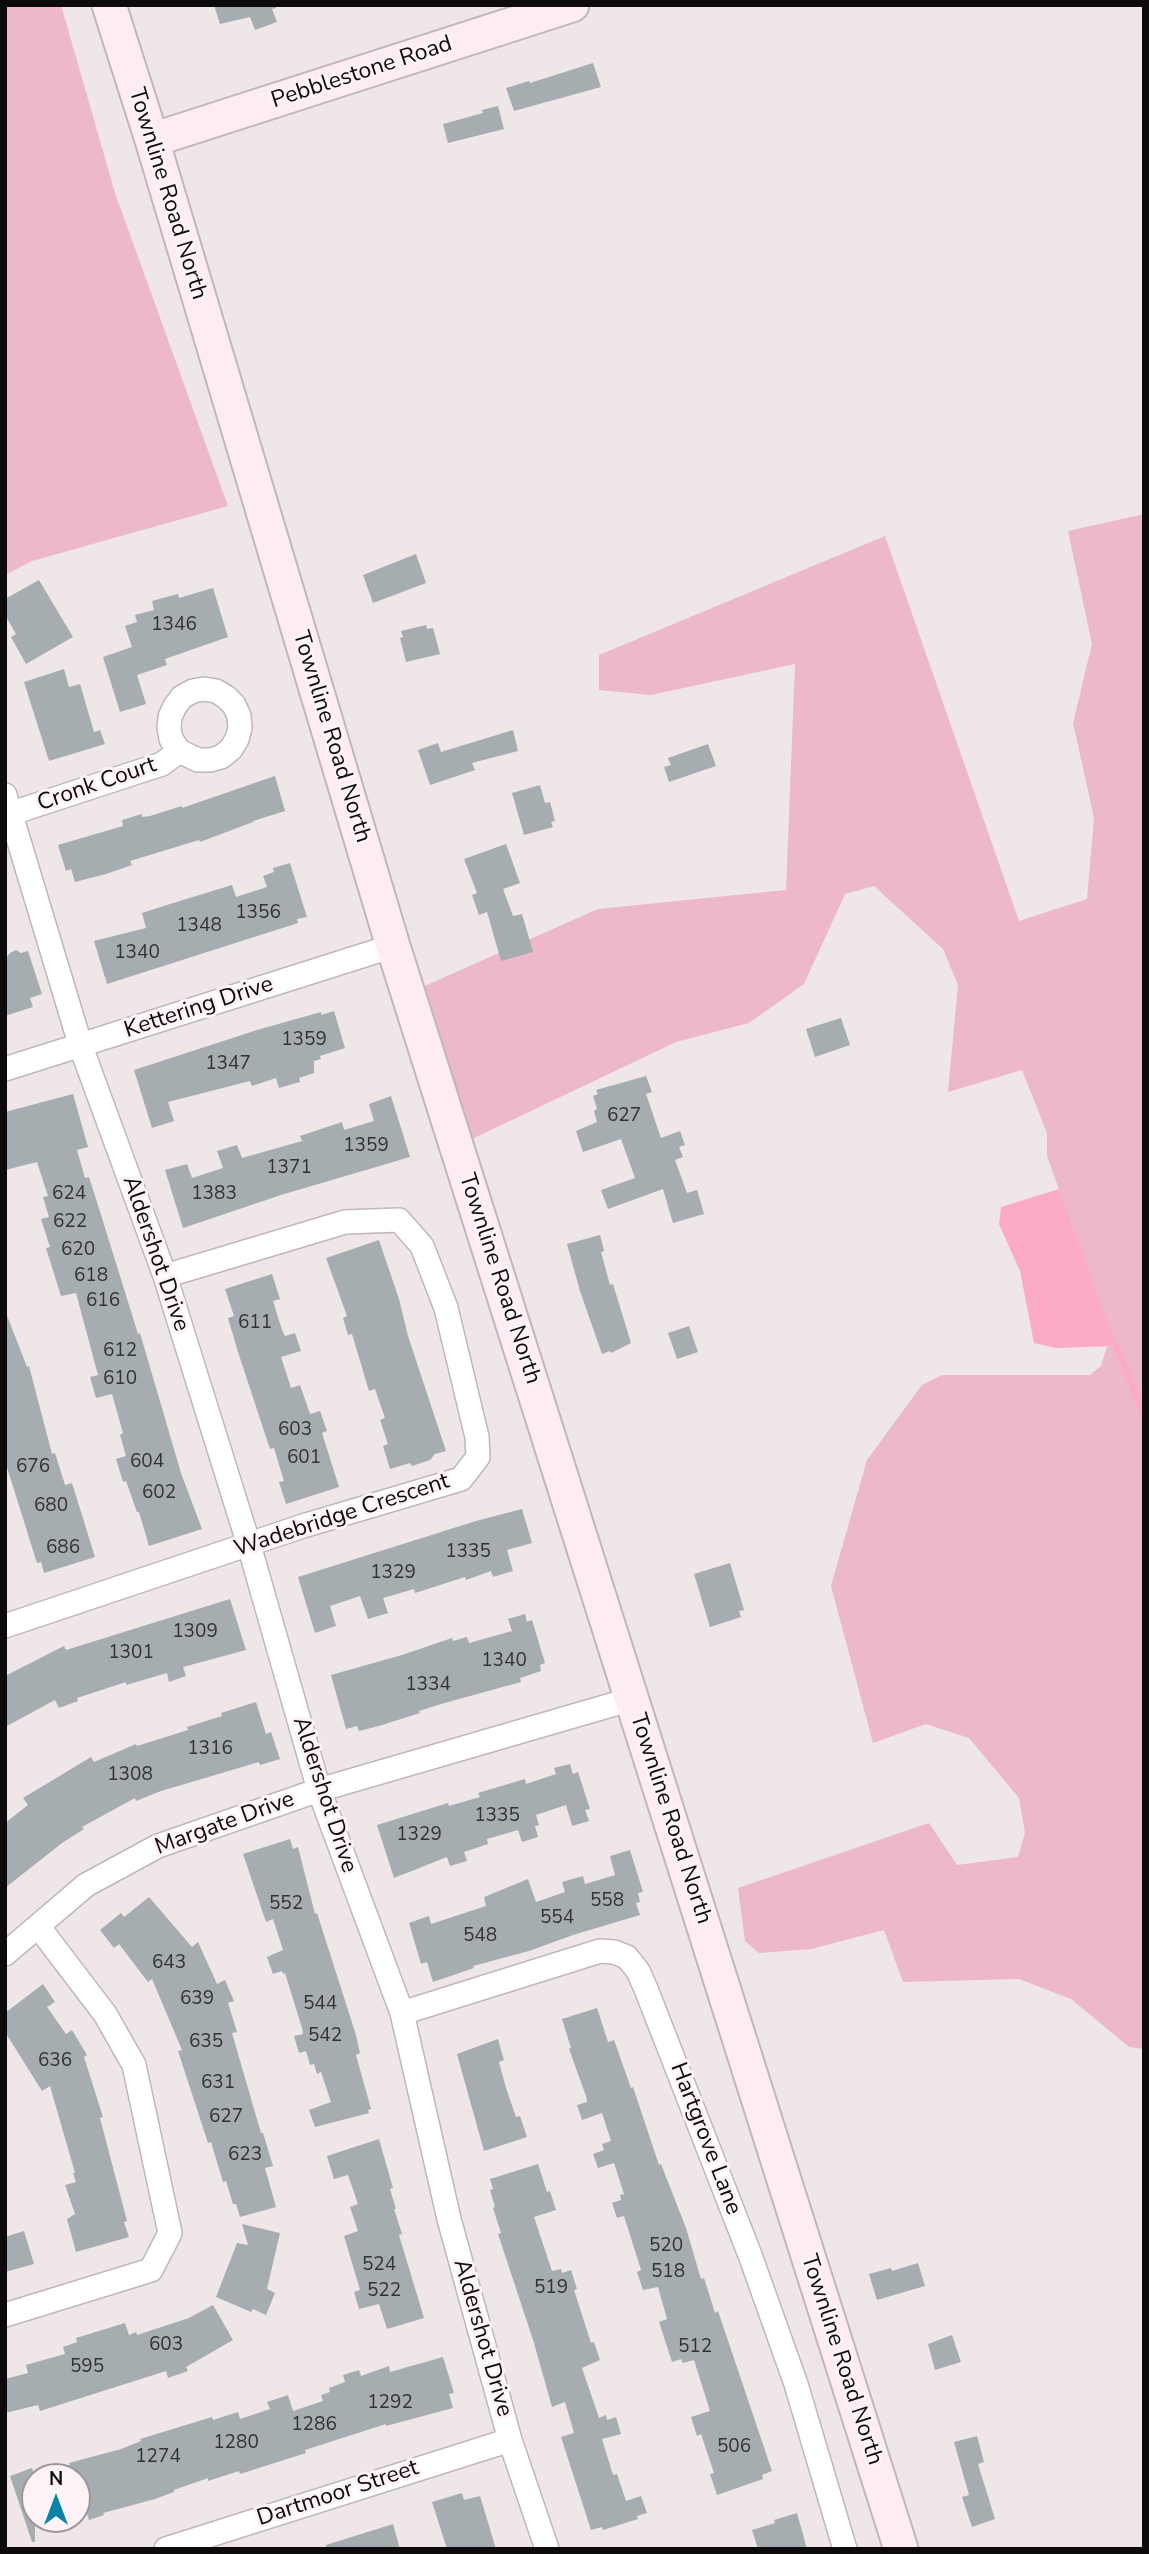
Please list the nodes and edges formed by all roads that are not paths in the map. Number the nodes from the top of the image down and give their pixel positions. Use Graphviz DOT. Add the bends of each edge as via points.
graph roads {
  1 [pos="108,5"];
  2 [pos="572,5"];
  3 [pos="152,140"];
  4 [pos="180,751"];
  5 [pos="9,804"];
  6 [pos="393,946"];
  7 [pos="80,1046"];
  8 [pos="5,1069"];
  9 [pos="165,1276"];
  10 [pos="249,1545"];
  11 [pos="6,1624"];
  12 [pos="632,1699"];
  13 [pos="318,1790"];
  14 [pos="38,1926"];
  15 [pos="5,1954"];
  16 [pos="402,2013"];
  17 [pos="5,2315"];
  18 [pos="510,2440"];
  19 [pos="166,2549"];
  20 [pos="547,2549"];
  21 [pos="845,2549"];
  22 [pos="901,2549"];
  1 -- 3 [label="main road, Townline Road North"];
  2 -- 3 [label="main road, Pebblestone Road"];
  3 -- 6 [label="main road, Townline Road North"];
  4 -- 5 [label="street, Cronk Court" via="162,764"];
  5 -- 7 [label="street, Aldershot Drive"];
  6 -- 7 [label="street, Kettering Drive"];
  6 -- 12 [label="main road, Townline Road North"];
  7 -- 8 [label="street, Kettering Drive"];
  7 -- 9 [label="street, Aldershot Drive"];
  9 -- 10 [label="street, Aldershot Drive"];
  9 -- 10 [label="street, Wadebridge Crescent" via="345,1222 399,1220 422,1246 446,1308 477,1437 478,1457 461,1479"];
  10 -- 11 [label="street, Wadebridge Crescent"];
  10 -- 13 [label="street, Aldershot Drive"];
  12 -- 13 [label="street, Margate Drive"];
  12 -- 22 [label="main road, Townline Road North"];
  13 -- 14 [label="street, Margate Drive" via="129,1860 86,1885"];
  13 -- 16 [label="street, Aldershot Drive"];
  14 -- 15 [label="street, Margate Drive"];
  14 -- 17 [label="street" via="106,2014 134,2064 170,2233 151,2270"];
  16 -- 18 [label="street, Aldershot Drive" via="449,2219"];
  16 -- 21 [label="street, Hartgrove Lane" via="600,1951 627,1957 646,1989 750,2255 796,2384"];
  18 -- 19 [label="street, Dartmoor Street"];
  18 -- 20 [label="street, Aldershot Drive"];
}
